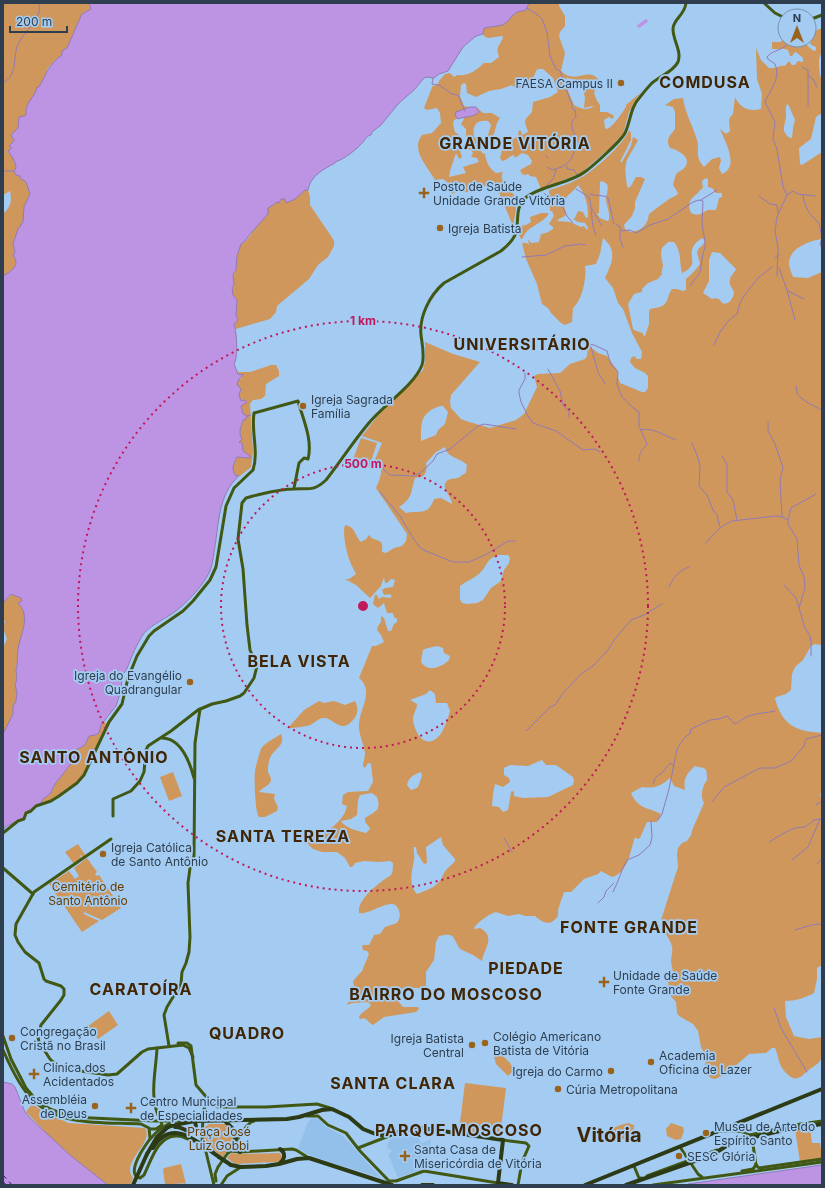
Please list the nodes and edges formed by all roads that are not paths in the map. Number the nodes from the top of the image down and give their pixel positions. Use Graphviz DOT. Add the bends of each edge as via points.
graph roads {
  1 [pos="686,3"];
  2 [pos="764,3"];
  3 [pos="777,14"];
  4 [pos="294,488"];
  5 [pos="203,708"];
  6 [pos="199,718"];
  7 [pos="171,731"];
  8 [pos="160,738"];
  9 [pos="170,740"];
  10 [pos="195,753"];
  11 [pos="187,757"];
  12 [pos="194,779"];
  13 [pos="112,816"];
  14 [pos="3,833"];
  15 [pos="112,839"];
  16 [pos="3,868"];
  17 [pos="3,872"];
  18 [pos="7,872"];
  19 [pos="33,894"];
  20 [pos="3,1038"];
  21 [pos="192,1042"];
  22 [pos="188,1044"];
  23 [pos="169,1045"];
  24 [pos="183,1045"];
  25 [pos="159,1048"];
  26 [pos="3,1050"];
  27 [pos="193,1057"];
  28 [pos="19,1077"];
  29 [pos="822,1089"];
  30 [pos="208,1099"];
  31 [pos="317,1104"];
  32 [pos="332,1109"];
  33 [pos="321,1110"];
  34 [pos="202,1112"];
  35 [pos="158,1115"];
  36 [pos="299,1117"];
  37 [pos="102,1120"];
  38 [pos="155,1121"];
  39 [pos="161,1121"];
  40 [pos="173,1121"];
  41 [pos="195,1121"];
  42 [pos="202,1121"];
  43 [pos="211,1121"];
  44 [pos="225,1121"];
  45 [pos="255,1121"];
  46 [pos="822,1123"];
  47 [pos="150,1128"];
  48 [pos="202,1129"];
  49 [pos="721,1130"];
  50 [pos="390,1135"];
  51 [pos="751,1137"];
  52 [pos="150,1138"];
  53 [pos="503,1140"];
  54 [pos="196,1141"];
  55 [pos="235,1142"];
  56 [pos="202,1145"];
  57 [pos="154,1146"];
  58 [pos="680,1147"];
  59 [pos="358,1148"];
  60 [pos="280,1149"];
  61 [pos="240,1152"];
  62 [pos="228,1153"];
  63 [pos="149,1154"];
  64 [pos="309,1158"];
  65 [pos="822,1159"];
  66 [pos="689,1162"];
  67 [pos="822,1162"];
  68 [pos="278,1164"];
  69 [pos="756,1165"];
  70 [pos="634,1166"];
  71 [pos="241,1167"];
  72 [pos="731,1174"];
  73 [pos="703,1178"];
  74 [pos="498,1184"];
  75 [pos="134,1185"];
  76 [pos="215,1185"];
  77 [pos="221,1185"];
  78 [pos="392,1185"];
  79 [pos="422,1185"];
  80 [pos="433,1185"];
  81 [pos="512,1185"];
  82 [pos="518,1185"];
  83 [pos="585,1185"];
  84 [pos="626,1185"];
  85 [pos="653,1185"];
  1 -- 4 [label="main road" via="683,14 673,30 679,56 676,65 653,83 635,104 622,138 586,172 525,198 519,206 516,233 508,245 437,289 426,306 423,317 423,359 418,372 368,424 320,486 303,490"];
  2 -- 3 [label="main road"];
  4 -- 5 [label="main road" via="246,498 242,503 238,547 243,569 250,650 257,669 244,693"];
  4 -- 14 [label="main road" via="299,462 308,458 310,444 298,402 254,413 254,468 234,488 226,506 216,567 210,580 183,611 149,636 128,678 122,704 108,724 84,775 68,790 51,801 36,806 26,813 24,819"];
  5 -- 6 [label="main road"];
  5 -- 6 [label="main road"];
  5 -- 7 [label="main road"];
  6 -- 10 [label="main road"];
  7 -- 8 [label="main road"];
  7 -- 9 [label="main road" via="168,735"];
  8 -- 9 [label="main road"];
  8 -- 13 [label="main road" via="147,747 143,775 136,786 113,799"];
  9 -- 11 [label="main road"];
  10 -- 11 [label="main road" via="193,757"];
  10 -- 12 [label="main road"];
  11 -- 12 [label="main road"];
  12 -- 23 [label="main road" via="194,856 188,883 190,943 181,984 164,1015"];
  15 -- 19 [label="main road"];
  16 -- 18 [label="main road"];
  17 -- 18 [label="main road"];
  18 -- 19 [label="main road"];
  19 -- 25 [label="main road" via="17,921 15,930 20,946 39,962 45,980 64,989 61,1000 39,1030 39,1042 50,1059 60,1068 112,1075 117,1074 144,1051"];
  20 -- 28 [label="main road"];
  21 -- 22 [label="main road"];
  22 -- 23 [label="main road" via="184,1042"];
  22 -- 24 [label="main road"];
  22 -- 27 [label="main road" via="192,1048"];
  23 -- 24 [label="main road"];
  23 -- 25 [label="main road"];
  24 -- 27 [label="main road" via="189,1048"];
  25 -- 35 [label="main road" via="153,1086"];
  26 -- 28 [label="main road"];
  27 -- 30 [label="main road" via="196,1085"];
  28 -- 37 [label="main road" via="38,1101 54,1111 71,1118"];
  29 -- 49 [label="main road"];
  30 -- 31 [label="main road" via="221,1108"];
  30 -- 34 [label="main road"];
  31 -- 32 [label="main road"];
  31 -- 33 [label="main road"];
  32 -- 33 [label="main road"];
  32 -- 50 [label="main road" via="349,1117 371,1133"];
  33 -- 36 [label="main road"];
  34 -- 41 [label="main road"];
  34 -- 42 [label="main road"];
  35 -- 38 [label="main road"];
  35 -- 39 [label="main road"];
  36 -- 45 [label="main road"];
  36 -- 59 [label="main road" via="318,1116 328,1125 346,1133"];
  37 -- 38 [label="main road"];
  37 -- 47 [label="main road" via="141,1124"];
  38 -- 39 [label="main road"];
  38 -- 47 [label="main road"];
  39 -- 40 [label="main road"];
  39 -- 47 [label="main road" via="162,1125 154,1130"];
  40 -- 41 [label="main road"];
  40 -- 52 [label="main road"];
  41 -- 42 [label="main road"];
  41 -- 57 [label="main road" via="193,1131 188,1132 175,1127 164,1133"];
  41 -- 63 [label="main road" via="168,1128 157,1137"];
  42 -- 43 [label="main road"];
  42 -- 48 [label="main road"];
  43 -- 44 [label="main road"];
  43 -- 48 [label="main road"];
  44 -- 45 [label="main road"];
  44 -- 55 [label="main road" via="234,1130"];
  45 -- 55 [label="main road" via="249,1124"];
  46 -- 51 [label="main road"];
  47 -- 52 [label="main road"];
  48 -- 56 [label="main road"];
  49 -- 51 [label="main road" via="744,1132"];
  49 -- 58 [label="main road"];
  50 -- 53 [label="main road" via="415,1127"];
  50 -- 59 [label="main road"];
  51 -- 66 [label="main road"];
  51 -- 69 [label="main road"];
  52 -- 54 [label="main road" via="134,1168 138,1178 144,1175 158,1147 165,1139 177,1136"];
  53 -- 74 [label="main road"];
  53 -- 82 [label="main road" via="526,1143 529,1148 522,1162"];
  54 -- 56 [label="main road"];
  54 -- 57 [label="main road" via="185,1134 173,1133 164,1136"];
  55 -- 61 [label="main road"];
  55 -- 62 [label="main road"];
  56 -- 71 [label="main road, bridge" via="231,1165"];
  56 -- 76 [label="main road"];
  57 -- 63 [label="main road"];
  58 -- 66 [label="main road"];
  58 -- 70 [label="main road"];
  59 -- 74 [label="main road" via="386,1179 393,1182 424,1171"];
  60 -- 61 [label="main road"];
  60 -- 64 [label="main road" via="296,1150"];
  60 -- 68 [label="main road" via="284,1156 283,1161"];
  61 -- 62 [label="main road"];
  62 -- 76 [label="main road" via="216,1171"];
  63 -- 75 [label="main road, bridge"];
  64 -- 68 [label="main road" via="296,1158"];
  64 -- 78 [label="main road"];
  65 -- 69 [label="main road" via="759,1168"];
  66 -- 70 [label="main road" via="641,1179 638,1178"];
  66 -- 73 [label="main road"];
  66 -- 84 [label="main road"];
  67 -- 72 [label="main road"];
  68 -- 71 [label="main road"];
  69 -- 72 [label="main road" via="753,1169"];
  70 -- 83 [label="main road"];
  71 -- 77 [label="main road" via="227,1176"];
  72 -- 73 [label="main road"];
  73 -- 85 [label="main road"];
  74 -- 81 [label="main road"];
  79 -- 80 [label="main road"];
}
